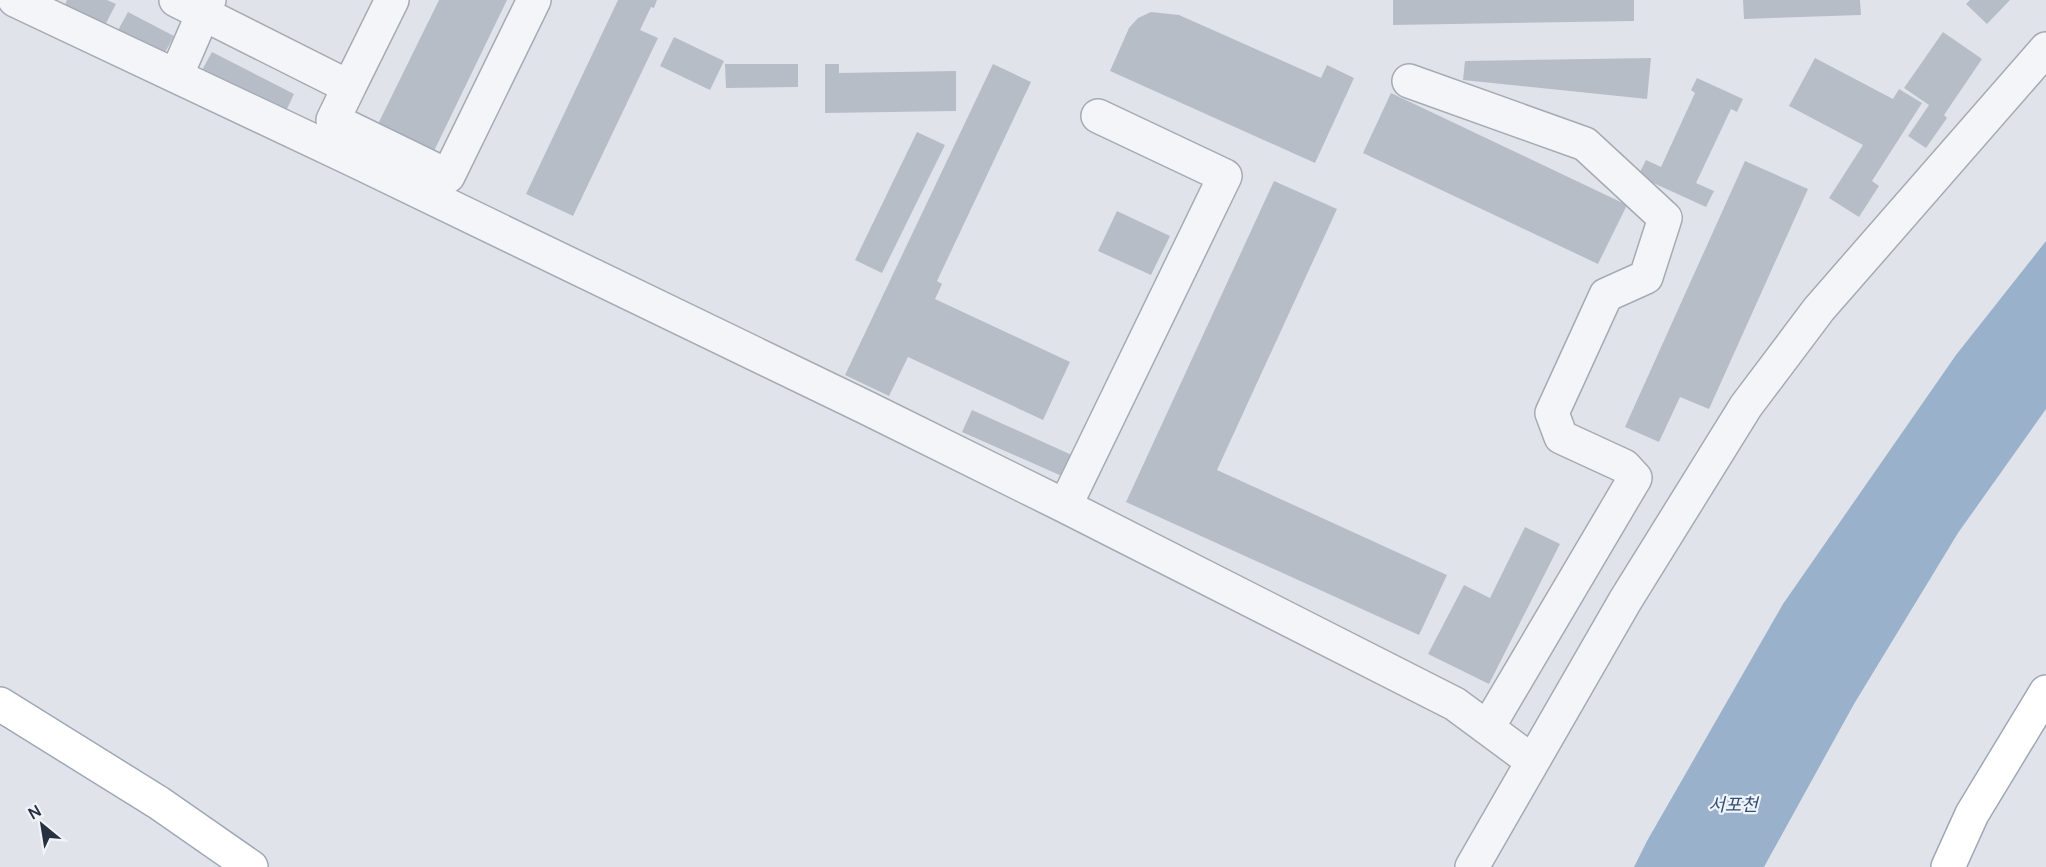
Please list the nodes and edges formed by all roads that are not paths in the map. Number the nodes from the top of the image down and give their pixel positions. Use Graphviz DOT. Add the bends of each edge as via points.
graph roads {
  1 [pos="15,0"];
  2 [pos="392,0"];
  3 [pos="534,0"];
  4 [pos="196,4"];
  5 [pos="2046,49"];
  6 [pos="176,75"];
  7 [pos="1409,81"];
  8 [pos="349,87"];
  9 [pos="1098,116"];
  10 [pos="1065,506"];
  11 [pos="2046,692"];
  12 [pos="0,704"];
  13 [pos="1488,727"];
  14 [pos="1532,761"];
  15 [pos="251,867"];
  16 [pos="1472,867"];
  17 [pos="1948,867"];
  1 -- 6 [label="street"];
  2 -- 8 [label="street"];
  3 -- 8 [label="street" via="447,176 333,120"];
  4 -- 6 [label="street"];
  4 -- 8 [label="street"];
  5 -- 14 [label="street" via="1819,309 1746,406"];
  6 -- 10 [label="street"];
  7 -- 13 [label="street" via="1585,144 1665,218 1646,277 1606,295 1552,413 1561,437 1624,466 1635,478"];
  9 -- 10 [label="street" via="1225,176"];
  10 -- 13 [label="street" via="1455,704"];
  11 -- 17 [label="main road" via="1972,814"];
  12 -- 15 [label="main road" via="159,803"];
  13 -- 14 [label="street"];
  14 -- 16 [label="street"];
}
